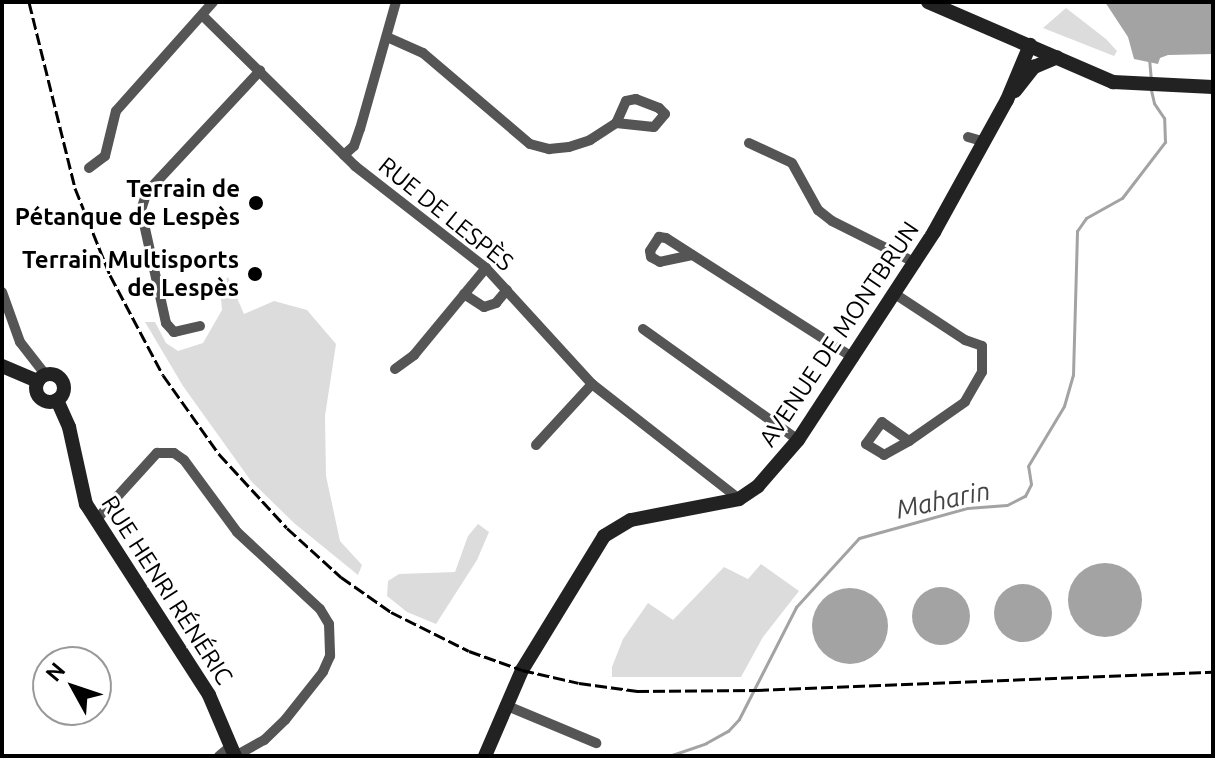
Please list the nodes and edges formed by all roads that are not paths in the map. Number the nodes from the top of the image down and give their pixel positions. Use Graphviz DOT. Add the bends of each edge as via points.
graph roads {
  1 [pos="213,2"];
  2 [pos="396,2"];
  3 [pos="928,2"];
  4 [pos="203,16"];
  5 [pos="387,37"];
  6 [pos="1030,45"];
  7 [pos="1057,57"];
  8 [pos="260,71"];
  9 [pos="1213,87"];
  10 [pos="1007,100"];
  11 [pos="616,123"];
  12 [pos="968,137"];
  13 [pos="985,142"];
  14 [pos="749,143"];
  15 [pos="344,155"];
  16 [pos="89,168"];
  17 [pos="692,255"];
  18 [pos="916,263"];
  19 [pos="486,268"];
  20 [pos="507,290"];
  21 [pos="2,292"];
  22 [pos="464,294"];
  23 [pos="895,294"];
  24 [pos="200,326"];
  25 [pos="643,329"];
  26 [pos="854,358"];
  27 [pos="2,366"];
  28 [pos="395,369"];
  29 [pos="41,378"];
  30 [pos="592,384"];
  31 [pos="57,400"];
  32 [pos="798,440"];
  33 [pos="909,441"];
  34 [pos="536,445"];
  35 [pos="739,499"];
  36 [pos="96,520"];
  37 [pos="505,705"];
  38 [pos="596,743"];
  39 [pos="233,751"];
  40 [pos="219,756"];
  41 [pos="485,756"];
  1 -- 4 [label="street"];
  2 -- 5 [label="street"];
  3 -- 6 [label="street"];
  4 -- 8 [label="street, RUE DE LESPÈS"];
  4 -- 16 [label="street" via="116,111 105,156"];
  5 -- 11 [label="street" via="423,53 530,144 569,147"];
  5 -- 15 [label="street" via="354,146"];
  6 -- 7 [label="street"];
  6 -- 10 [label="street, AVENUE DE MONTBRUN"];
  7 -- 9 [label="street" via="1113,82"];
  7 -- 10 [label="street" via="1034,67"];
  8 -- 15 [label="street, RUE DE LESPÈS"];
  8 -- 24 [label="street" via="147,192 141,210 166,323 174,332"];
  10 -- 13 [label="street, AVENUE DE MONTBRUN"];
  12 -- 13 [label="street"];
  13 -- 18 [label="street, AVENUE DE MONTBRUN"];
  14 -- 18 [label="street" via="792,163 818,210 832,221"];
  15 -- 19 [label="street, RUE DE LESPÈS"];
  17 -- 26 [label="street"];
  18 -- 23 [label="street, AVENUE DE MONTBRUN"];
  19 -- 20 [label="street, RUE DE LESPÈS"];
  19 -- 22 [label="street"];
  20 -- 22 [label="street" via="484,307"];
  20 -- 30 [label="street, RUE DE LESPÈS"];
  21 -- 29 [label="street" via="20,342"];
  22 -- 28 [label="street" via="414,355"];
  23 -- 26 [label="street, AVENUE DE MONTBRUN"];
  23 -- 33 [label="street" via="982,346 982,372 965,402"];
  25 -- 32 [label="street"];
  26 -- 32 [label="street, AVENUE DE MONTBRUN"];
  27 -- 29 [label="street"];
  29 -- 31 [label="street" via="36,390 40,398"];
  29 -- 31 [label="street" via="58,376 63,393"];
  30 -- 34 [label="street"];
  30 -- 35 [label="street, RUE DE LESPÈS"];
  31 -- 36 [label="street, RUE HENRI RÉNÉRIC" via="69,427 81,493"];
  32 -- 35 [label="street, AVENUE DE MONTBRUN" via="758,486"];
  35 -- 37 [label="street, AVENUE DE MONTBRUN" via="631,520 604,536"];
  36 -- 39 [label="street, RUE HENRI RÉNÉRIC" via="209,695"];
  36 -- 39 [label="street" via="157,453 174,453 237,532 320,609 329,624 330,656 323,672 264,740"];
  37 -- 38 [label="street"];
  37 -- 41 [label="street, AVENUE DE MONTBRUN"];
  39 -- 40 [label="street"];
}
